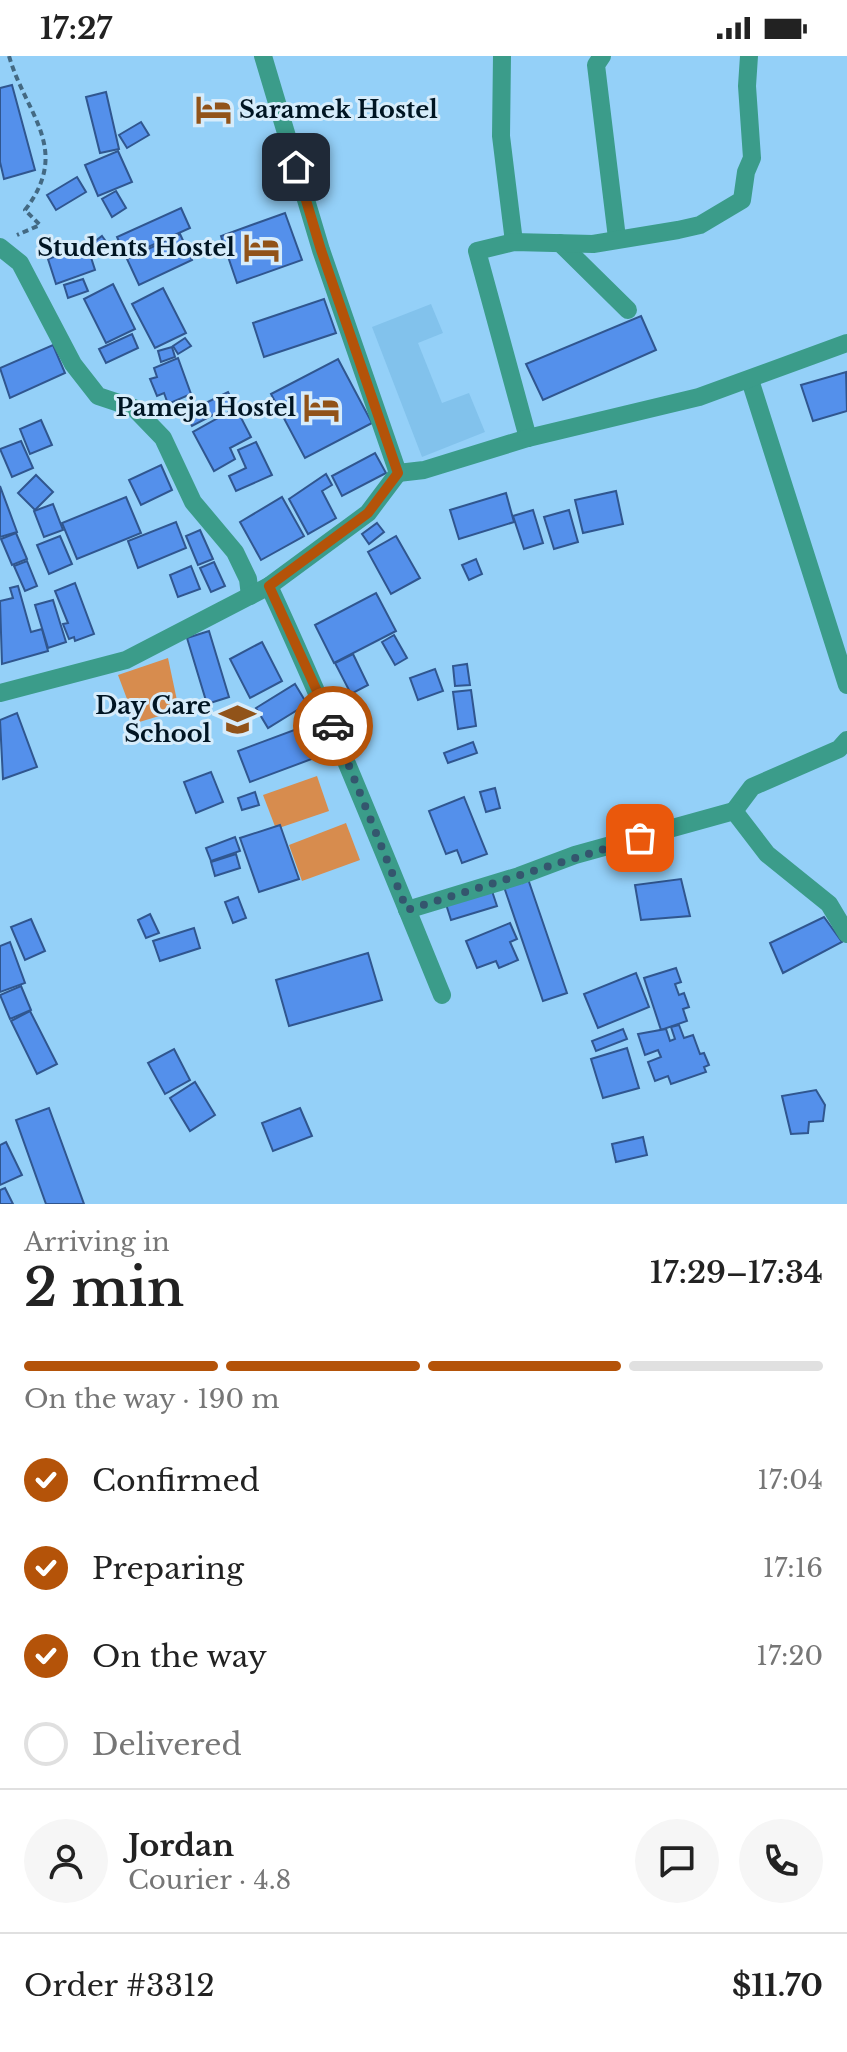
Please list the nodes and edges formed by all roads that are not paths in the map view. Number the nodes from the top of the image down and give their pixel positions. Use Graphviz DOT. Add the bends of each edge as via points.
graph roads {
  1 [pos="263,56"];
  2 [pos="502,56"];
  3 [pos="602,56"];
  4 [pos="749,56"];
  5 [pos="617,238"];
  6 [pos="514,242"];
  7 [pos="560,243"];
  8 [pos="0,247"];
  9 [pos="628,310"];
  10 [pos="847,343"];
  11 [pos="750,380"];
  12 [pos="528,438"];
  13 [pos="398,473"];
  14 [pos="269,586"];
  15 [pos="250,596"];
  16 [pos="847,685"];
  17 [pos="0,693"];
  18 [pos="847,740"];
  19 [pos="734,811"];
  20 [pos="407,910"];
  21 [pos="847,934"];
  22 [pos="442,995"];
  1 -- 13 [label="street" via="321,250"];
  2 -- 6 [label="street" via="501,136"];
  3 -- 5 [label="street" via="596,65"];
  4 -- 5 [label="street" via="752,158 742,200 700,225"];
  5 -- 7 [label="street"];
  6 -- 7 [label="street"];
  6 -- 12 [label="street" via="477,251"];
  7 -- 9 [label="street"];
  8 -- 15 [label="street" via="20,263 73,364 98,396 134,408 163,438 193,502 235,552"];
  10 -- 11 [label="street"];
  11 -- 12 [label="street"];
  11 -- 16 [label="street"];
  12 -- 13 [label="street"];
  13 -- 14 [label="street" via="368,513"];
  14 -- 15 [label="street"];
  14 -- 20 [label="street" via="331,721"];
  15 -- 17 [label="street" via="126,660"];
  18 -- 19 [label="street" via="839,749 752,787"];
  19 -- 20 [label="street"];
  19 -- 21 [label="street" via="767,854 829,904"];
  20 -- 22 [label="street"];
}
